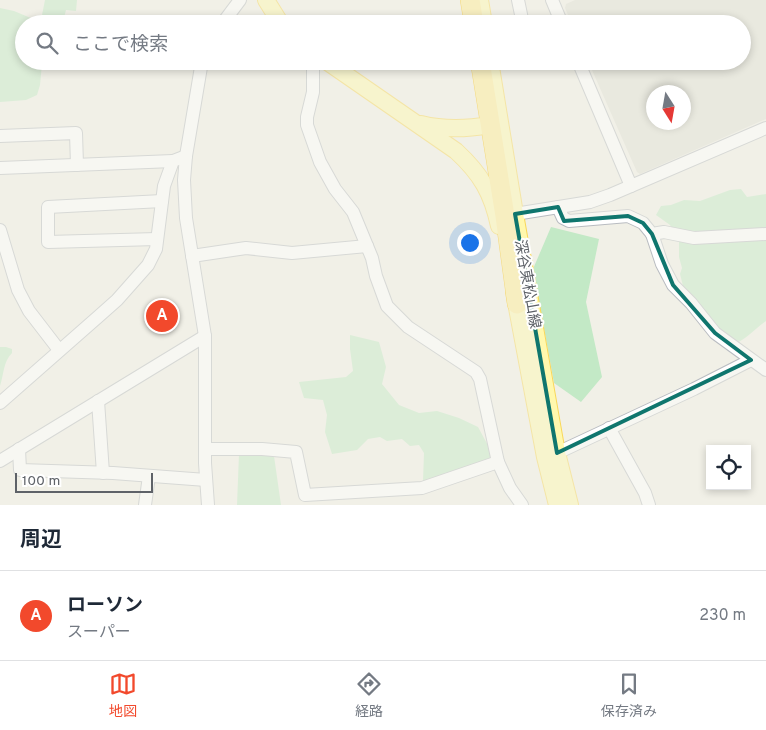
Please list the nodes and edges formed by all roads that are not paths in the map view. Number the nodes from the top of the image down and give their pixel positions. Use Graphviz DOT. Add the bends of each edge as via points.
graph roads {
  1 [pos="240,0"];
  2 [pos="266,0"];
  3 [pos="470,0"];
  4 [pos="480,0"];
  5 [pos="518,0"];
  6 [pos="552,0"];
  7 [pos="229,15"];
  8 [pos="275,15"];
  9 [pos="472,15"];
  10 [pos="482,15"];
  11 [pos="521,15"];
  12 [pos="558,15"];
  13 [pos="200,70"];
  14 [pos="313,70"];
  15 [pos="339,70"];
  16 [pos="481,70"];
  17 [pos="491,70"];
  18 [pos="582,70"];
  19 [pos="414,122"];
  20 [pos="490,126"];
  21 [pos="766,128"];
  22 [pos="0,136"];
  23 [pos="186,156"];
  24 [pos="173,161"];
  25 [pos="77,165"];
  26 [pos="0,168"];
  27 [pos="631,186"];
  28 [pos="162,201"];
  29 [pos="558,207"];
  30 [pos="515,214"];
  31 [pos="0,230"];
  32 [pos="652,234"];
  33 [pos="766,234"];
  34 [pos="157,239"];
  35 [pos="2,245"];
  36 [pos="367,246"];
  37 [pos="192,256"];
  38 [pos="517,304"];
  39 [pos="205,336"];
  40 [pos="59,350"];
  41 [pos="751,360"];
  42 [pos="766,370"];
  43 [pos="98,401"];
  44 [pos="0,403"];
  45 [pos="609,428"];
  46 [pos="19,449"];
  47 [pos="206,449"];
  48 [pos="557,453"];
  49 [pos="0,461"];
  50 [pos="498,462"];
  51 [pos="103,473"];
  52 [pos="149,476"];
  53 [pos="206,480"];
  54 [pos="145,505"];
  55 [pos="208,505"];
  56 [pos="522,505"];
  57 [pos="557,505"];
  58 [pos="570,505"];
  59 [pos="649,505"];
  1 -- 7 [label="street"];
  2 -- 8 [label="main road"];
  3 -- 9 [label="highway"];
  4 -- 10 [label="main road"];
  5 -- 11 [label="street"];
  6 -- 12 [label="street"];
  13 -- 23 [label="street"];
  14 -- 36 [label="street" via="307,125 320,162 353,212"];
  15 -- 19 [label="main road, 深谷東松山線"];
  16 -- 20 [label="highway"];
  17 -- 30 [label="main road, 深谷東松山線"];
  18 -- 27 [label="street"];
  19 -- 20 [label="main road, 深谷東松山線" via="440,128"];
  19 -- 38 [label="main road, 深谷東松山線" via="456,151 482,180 498,220"];
  20 -- 38 [label="highway"];
  21 -- 27 [label="street"];
  22 -- 25 [label="street" via="76,133"];
  23 -- 24 [label="street"];
  23 -- 37 [label="street" via="185,204"];
  24 -- 25 [label="street"];
  24 -- 28 [label="street"];
  25 -- 26 [label="street"];
  27 -- 29 [label="street" via="590,202"];
  28 -- 34 [label="street"];
  28 -- 34 [label="street" via="48,207 48,242"];
  29 -- 30 [label="street"];
  29 -- 32 [label="street" via="563,218 569,221 628,216 643,223"];
  30 -- 48 [label="main road, 深谷東松山線"];
  31 -- 35 [label="street"];
  32 -- 33 [label="street" via="664,232 694,238"];
  32 -- 41 [label="street" via="673,285 715,333"];
  34 -- 40 [label="street" via="148,264 117,300"];
  35 -- 40 [label="street" via="23,301"];
  36 -- 37 [label="street" via="283,253 246,248"];
  36 -- 50 [label="street" via="387,306 408,327 476,372"];
  37 -- 39 [label="street"];
  38 -- 57 [label="main road, 深谷東松山線" via="544,457"];
  39 -- 43 [label="street"];
  39 -- 47 [label="street"];
  40 -- 44 [label="street"];
  41 -- 42 [label="street"];
  41 -- 45 [label="street"];
  43 -- 46 [label="street"];
  43 -- 51 [label="street"];
  45 -- 48 [label="street"];
  45 -- 59 [label="street"];
  46 -- 49 [label="street"];
  46 -- 51 [label="street" via="20,470"];
  47 -- 50 [label="street" via="296,452 305,495 422,488"];
  47 -- 53 [label="street"];
  48 -- 58 [label="main road, 深谷東松山線"];
  50 -- 56 [label="street"];
  51 -- 52 [label="street"];
  52 -- 53 [label="street"];
  52 -- 54 [label="street"];
  53 -- 55 [label="street"];
}
